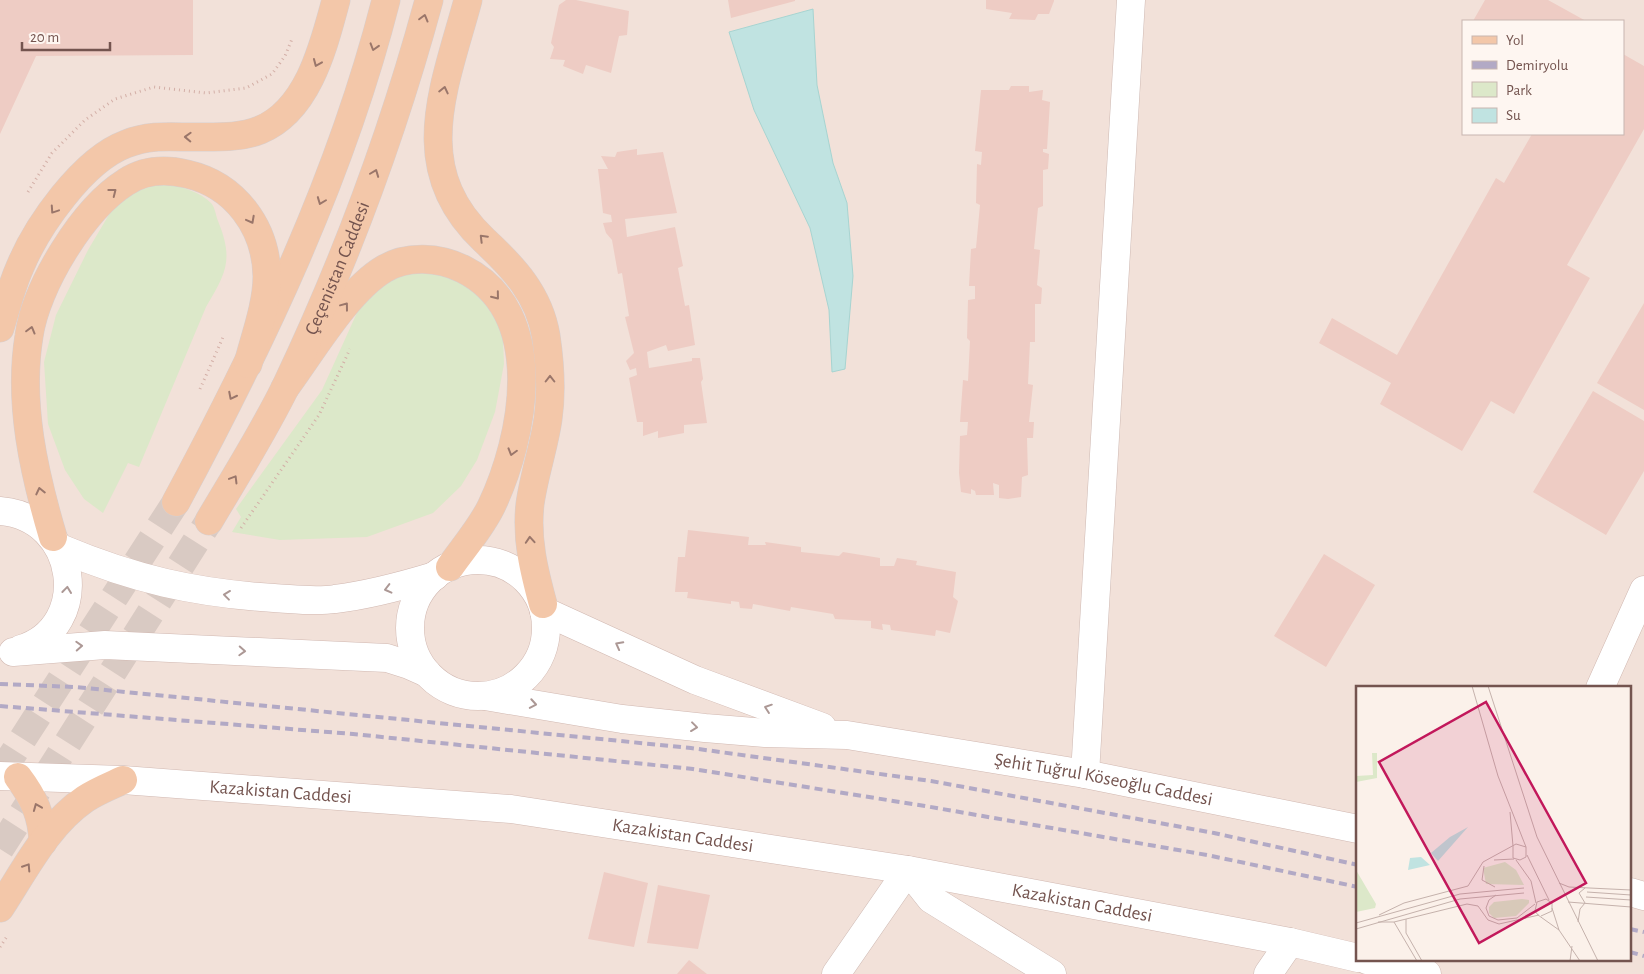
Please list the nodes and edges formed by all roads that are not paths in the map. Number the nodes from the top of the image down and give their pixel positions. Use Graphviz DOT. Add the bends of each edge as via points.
graph roads {
  1 [pos="336,0"];
  2 [pos="386,0"];
  3 [pos="428,0"];
  4 [pos="468,0"];
  5 [pos="1131,0"];
  6 [pos="0,328"];
  7 [pos="248,364"];
  8 [pos="285,388"];
  9 [pos="176,502"];
  10 [pos="0,511"];
  11 [pos="209,521"];
  12 [pos="57,543"];
  13 [pos="443,572"];
  14 [pos="1644,590"];
  15 [pos="543,608"];
  16 [pos="7,652"];
  17 [pos="427,673"];
  18 [pos="1601,686"];
  19 [pos="485,696"];
  20 [pos="847,735"];
  21 [pos="1085,774"];
  22 [pos="9,776"];
  23 [pos="123,780"];
  24 [pos="1356,830"];
  25 [pos="43,842"];
  26 [pos="908,870"];
  27 [pos="0,908"];
  28 [pos="1290,942"];
  29 [pos="1356,958"];
  30 [pos="1376,962"];
  31 [pos="836,974"];
  32 [pos="1052,974"];
  33 [pos="1268,974"];
  34 [pos="1427,974"];
  1 -- 6 [label="main road, one-way" via="318,62 304,89 286,112 261,129 233,136 154,136 124,144 76,180 20,266"];
  2 -- 7 [label="main road, Çeçenistan Caddesi, one-way" via="359,94 310,232"];
  8 -- 3 [label="main road, Çeçenistan Caddesi, one-way" via="325,298 385,146"];
  15 -- 4 [label="main road, one-way" via="529,527 530,504 550,397 546,334 530,290 455,204 440,165 438,116"];
  5 -- 21 [label="main road"];
  7 -- 9 [label="main road, Çeçenistan Caddesi, one-way"];
  12 -- 7 [label="main road, one-way" via="38,481 28,418 26,359 29,333 38,304 66,248 86,218 126,182 148,172 172,170 195,175 232,195 247,213 264,251 267,276 264,303"];
  11 -- 8 [label="main road, Çeçenistan Caddesi, one-way"];
  8 -- 13 [label="main road, one-way" via="349,301 383,270 398,262 441,261 475,275 488,286 509,316 519,349 516,436 490,507 478,529"];
  10 -- 12 [label="main road" via="33,521"];
  13 -- 12 [label="main road, one-way" via="372,593 333,600 230,596 124,574"];
  16 -- 12 [label="main road, one-way" via="25,648 45,635 62,611 68,571"];
  13 -- 15 [label="main road" via="461,562 501,563 533,587"];
  13 -- 17 [label="main road" via="427,583 416,600 411,618 411,638 416,657"];
  14 -- 18 [label="main road"];
  15 -- 19 [label="main road" via="545,640 531,672 510,688"];
  20 -- 15 [label="main road, one-way" via="695,680"];
  16 -- 17 [label="main road, one-way" via="105,645 369,657 409,664"];
  17 -- 19 [label="main road" via="442,686 462,694"];
  19 -- 20 [label="main road, one-way" via="622,719 705,728"];
  20 -- 21 [label="main road, Şehit Tuğrul Köseoğlu Caddesi"];
  21 -- 24 [label="main road, Şehit Tuğrul Köseoğlu Caddesi"];
  22 -- 23 [label="main road, Kazakistan Caddesi"];
  25 -- 22 [label="main road, one-way" via="37,807"];
  23 -- 25 [label="main road" via="85,799 57,824"];
  23 -- 26 [label="main road, Kazakistan Caddesi" via="511,809"];
  27 -- 25 [label="main road, one-way"];
  26 -- 28 [label="main road, Kazakistan Caddesi"];
  26 -- 31 [label="main road"];
  26 -- 32 [label="main road" via="931,899"];
  28 -- 29 [label="main road, Kazakistan Caddesi"];
  28 -- 33 [label="main road"];
  30 -- 34 [label="main road"];
}
